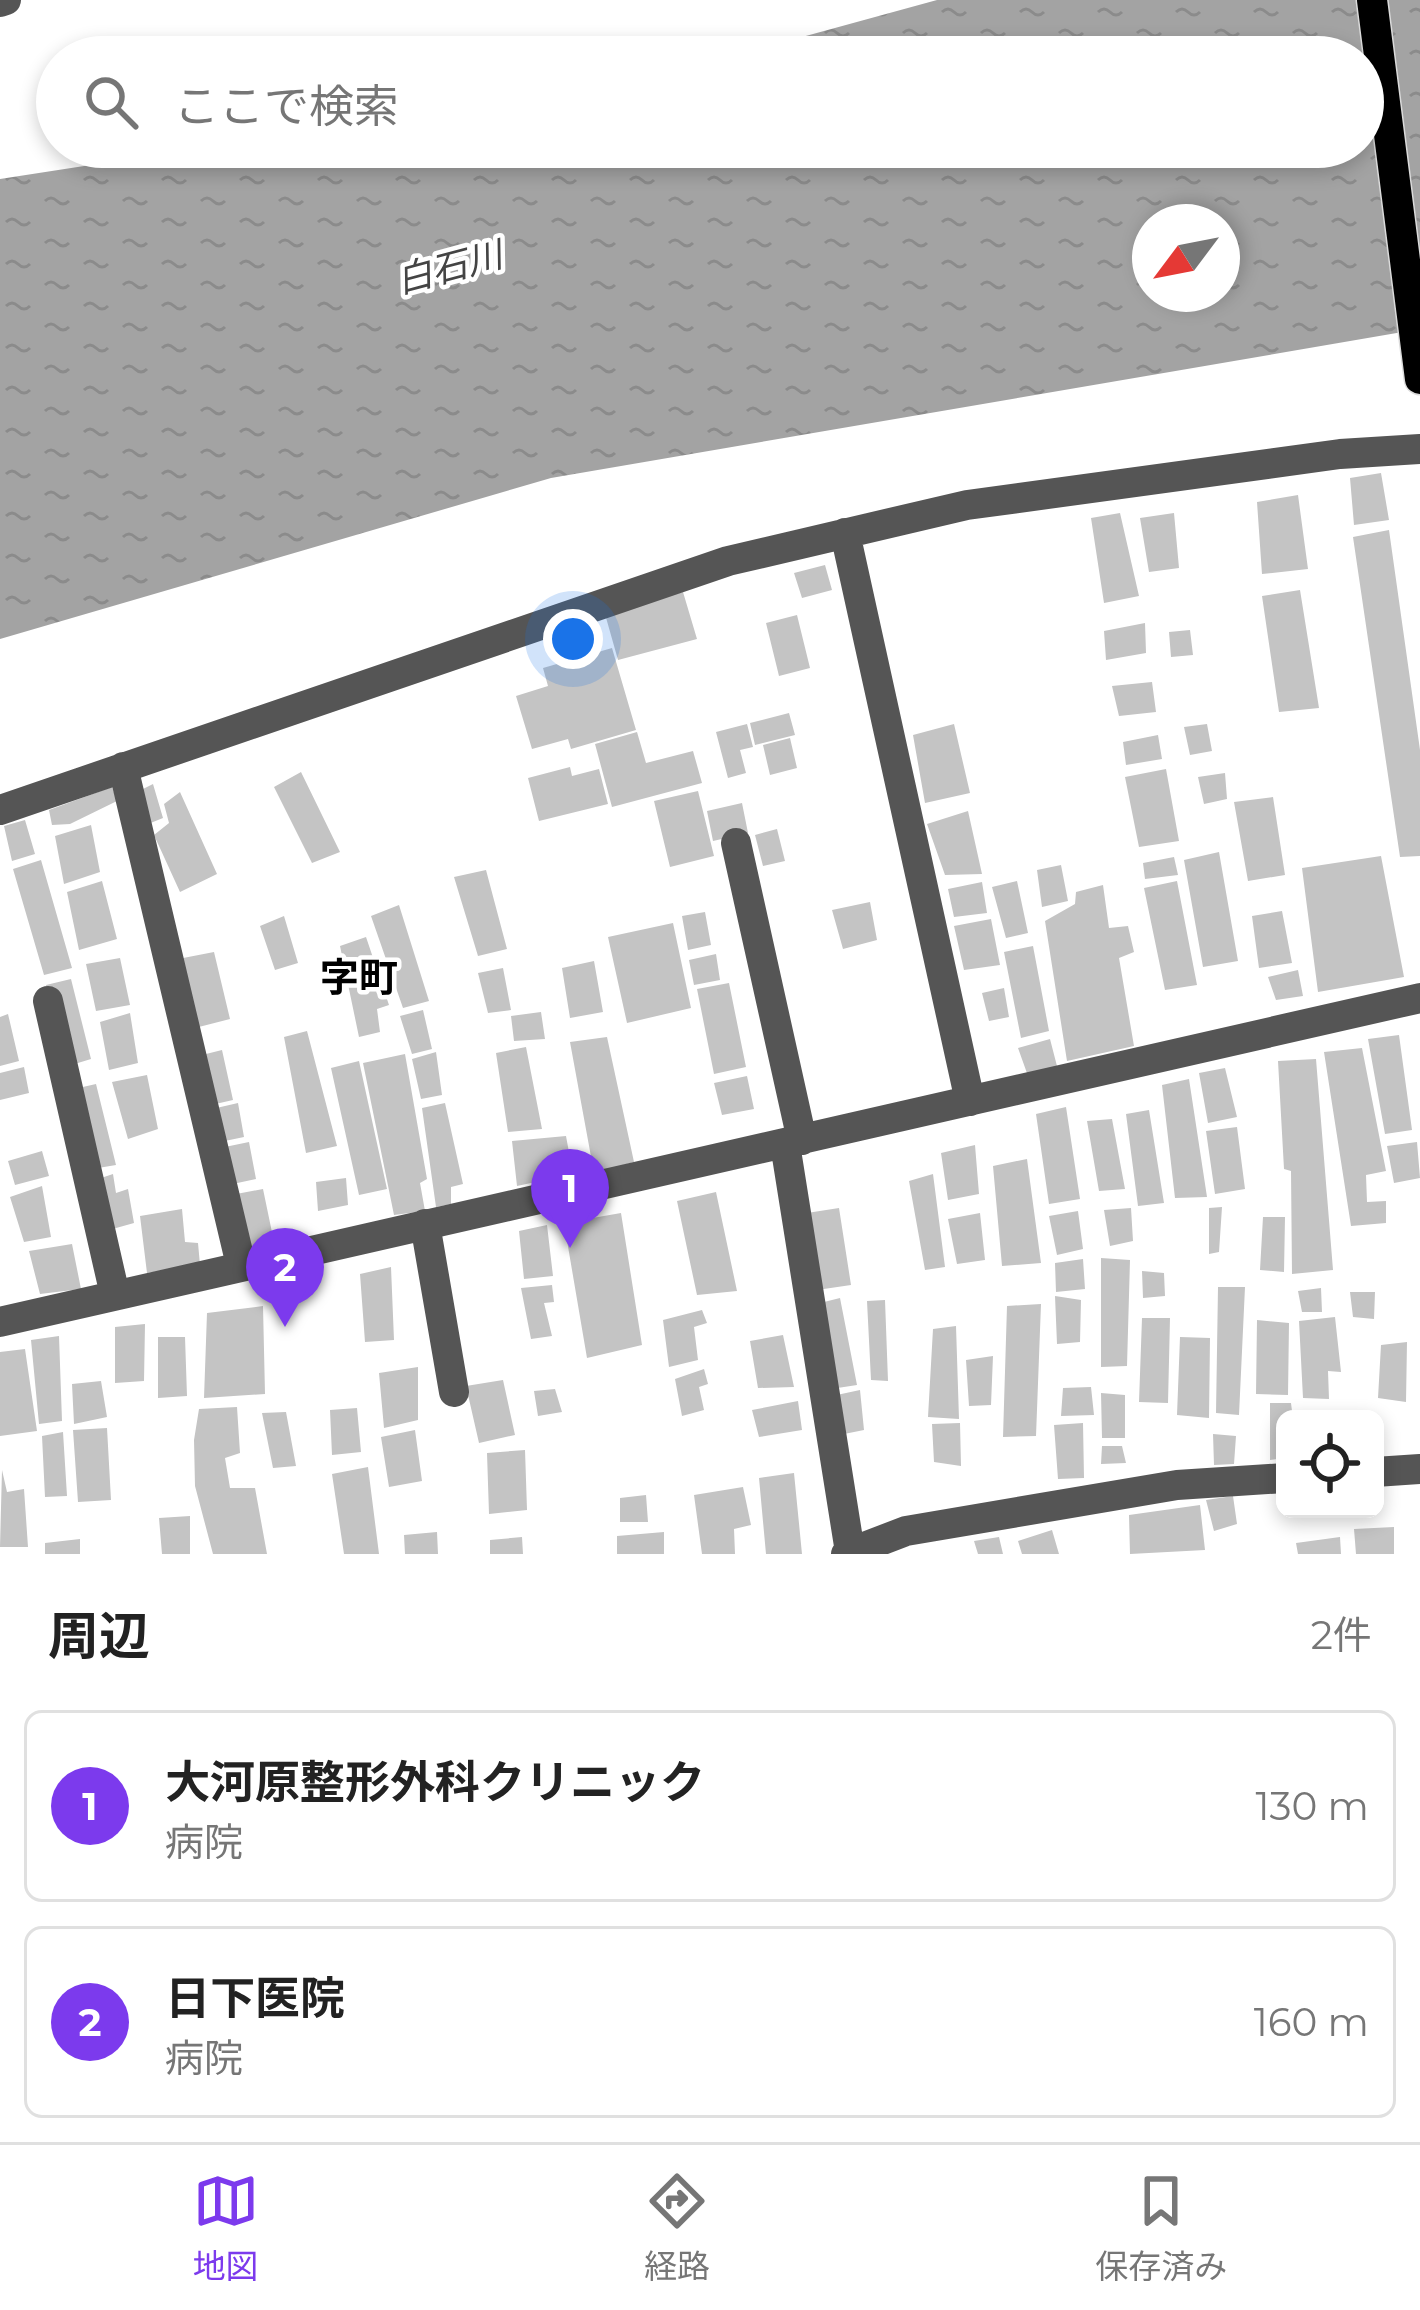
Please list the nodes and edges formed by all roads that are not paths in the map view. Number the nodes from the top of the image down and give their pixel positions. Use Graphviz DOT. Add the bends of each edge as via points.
graph roads {
  1 [pos="1372,0"];
  2 [pos="1377,36"];
  3 [pos="1384,95"];
  4 [pos="1420,380"];
  5 [pos="1420,449"];
  6 [pos="845,532"];
  7 [pos="123,767"];
  8 [pos="0,810"];
  9 [pos="736,843"];
  10 [pos="1420,998"];
  11 [pos="48,1001"];
  12 [pos="970,1101"];
  13 [pos="794,1142"];
  14 [pos="425,1224"];
  15 [pos="241,1265"];
  16 [pos="115,1295"];
  17 [pos="0,1322"];
  18 [pos="454,1392"];
  19 [pos="1420,1469"];
  20 [pos="1384,1471"];
  21 [pos="1276,1479"];
  22 [pos="848,1553"];
  1 -- 2 [label="main road"];
  3 -- 4 [label="main road"];
  5 -- 6 [label="street" via="968,505"];
  6 -- 7 [label="street" via="728,561"];
  6 -- 12 [label="street"];
  7 -- 8 [label="street"];
  7 -- 15 [label="street"];
  9 -- 13 [label="street"];
  10 -- 12 [label="street"];
  11 -- 16 [label="street"];
  12 -- 13 [label="street"];
  13 -- 14 [label="street"];
  13 -- 22 [label="street"];
  14 -- 15 [label="street"];
  14 -- 18 [label="street"];
  15 -- 16 [label="street"];
  16 -- 17 [label="street"];
  19 -- 20 [label="street"];
  21 -- 22 [label="street" via="1177,1485 906,1531"];
}
